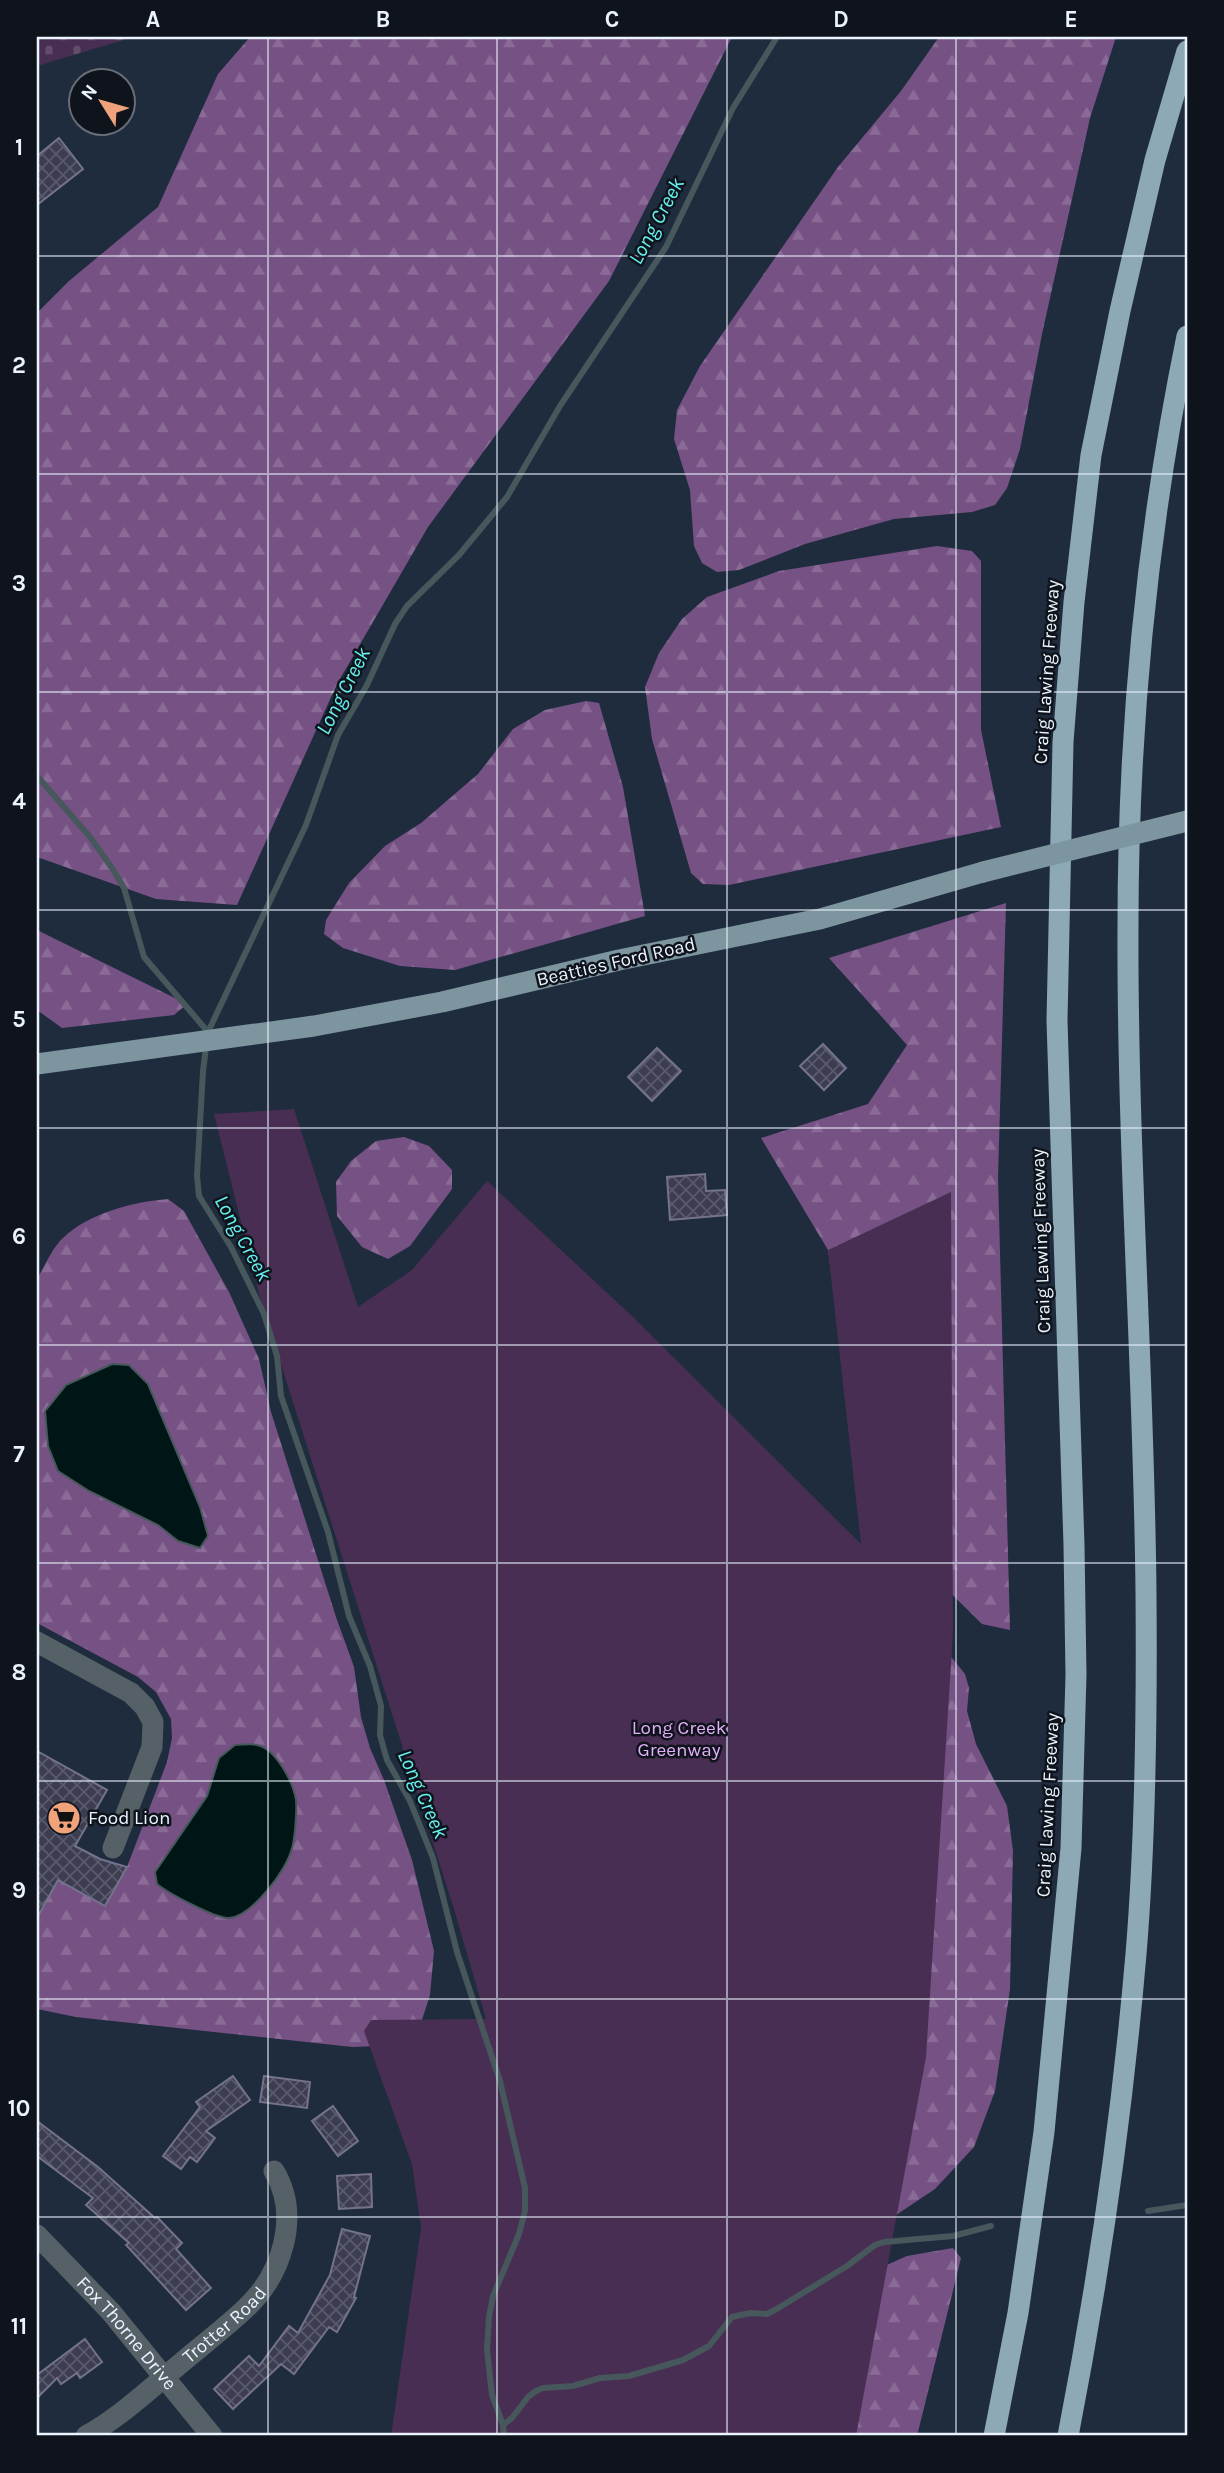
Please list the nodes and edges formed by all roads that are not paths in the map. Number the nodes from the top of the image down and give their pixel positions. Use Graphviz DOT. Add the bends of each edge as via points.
graph roads {
  1 [pos="1187,51"];
  2 [pos="1187,336"];
  3 [pos="1187,821"];
  4 [pos="37,1064"];
  5 [pos="37,1642"];
  6 [pos="113,1848"];
  7 [pos="274,2171"];
  8 [pos="37,2235"];
  9 [pos="163,2377"];
  10 [pos="86,2436"];
  11 [pos="212,2436"];
  12 [pos="994,2436"];
  13 [pos="1068,2436"];
  1 -- 12 [label="highway, Craig Lawing Freeway" via="1155,160 1091,455 1070,640 1059,828 1057,1021 1075,1597 1070,1848 1044,2132 1018,2313"];
  2 -- 13 [label="highway" via="1147,579 1131,781 1129,1049 1146,1593 1137,1948 1121,2113"];
  3 -- 4 [label="main road, Beatties Ford Road, bridge" via="820,919 454,999 314,1026"];
  5 -- 6 [label="street" via="131,1693 153,1723 152,1747"];
  7 -- 9 [label="street, Trotter Road" via="284,2192 287,2225 274,2269 247,2308"];
  8 -- 9 [label="street, Fox Thorne Drive" via="111,2312"];
  9 -- 10 [label="street, Trotter Road"];
  9 -- 11 [label="street, Fox Thorne Drive"];
}
